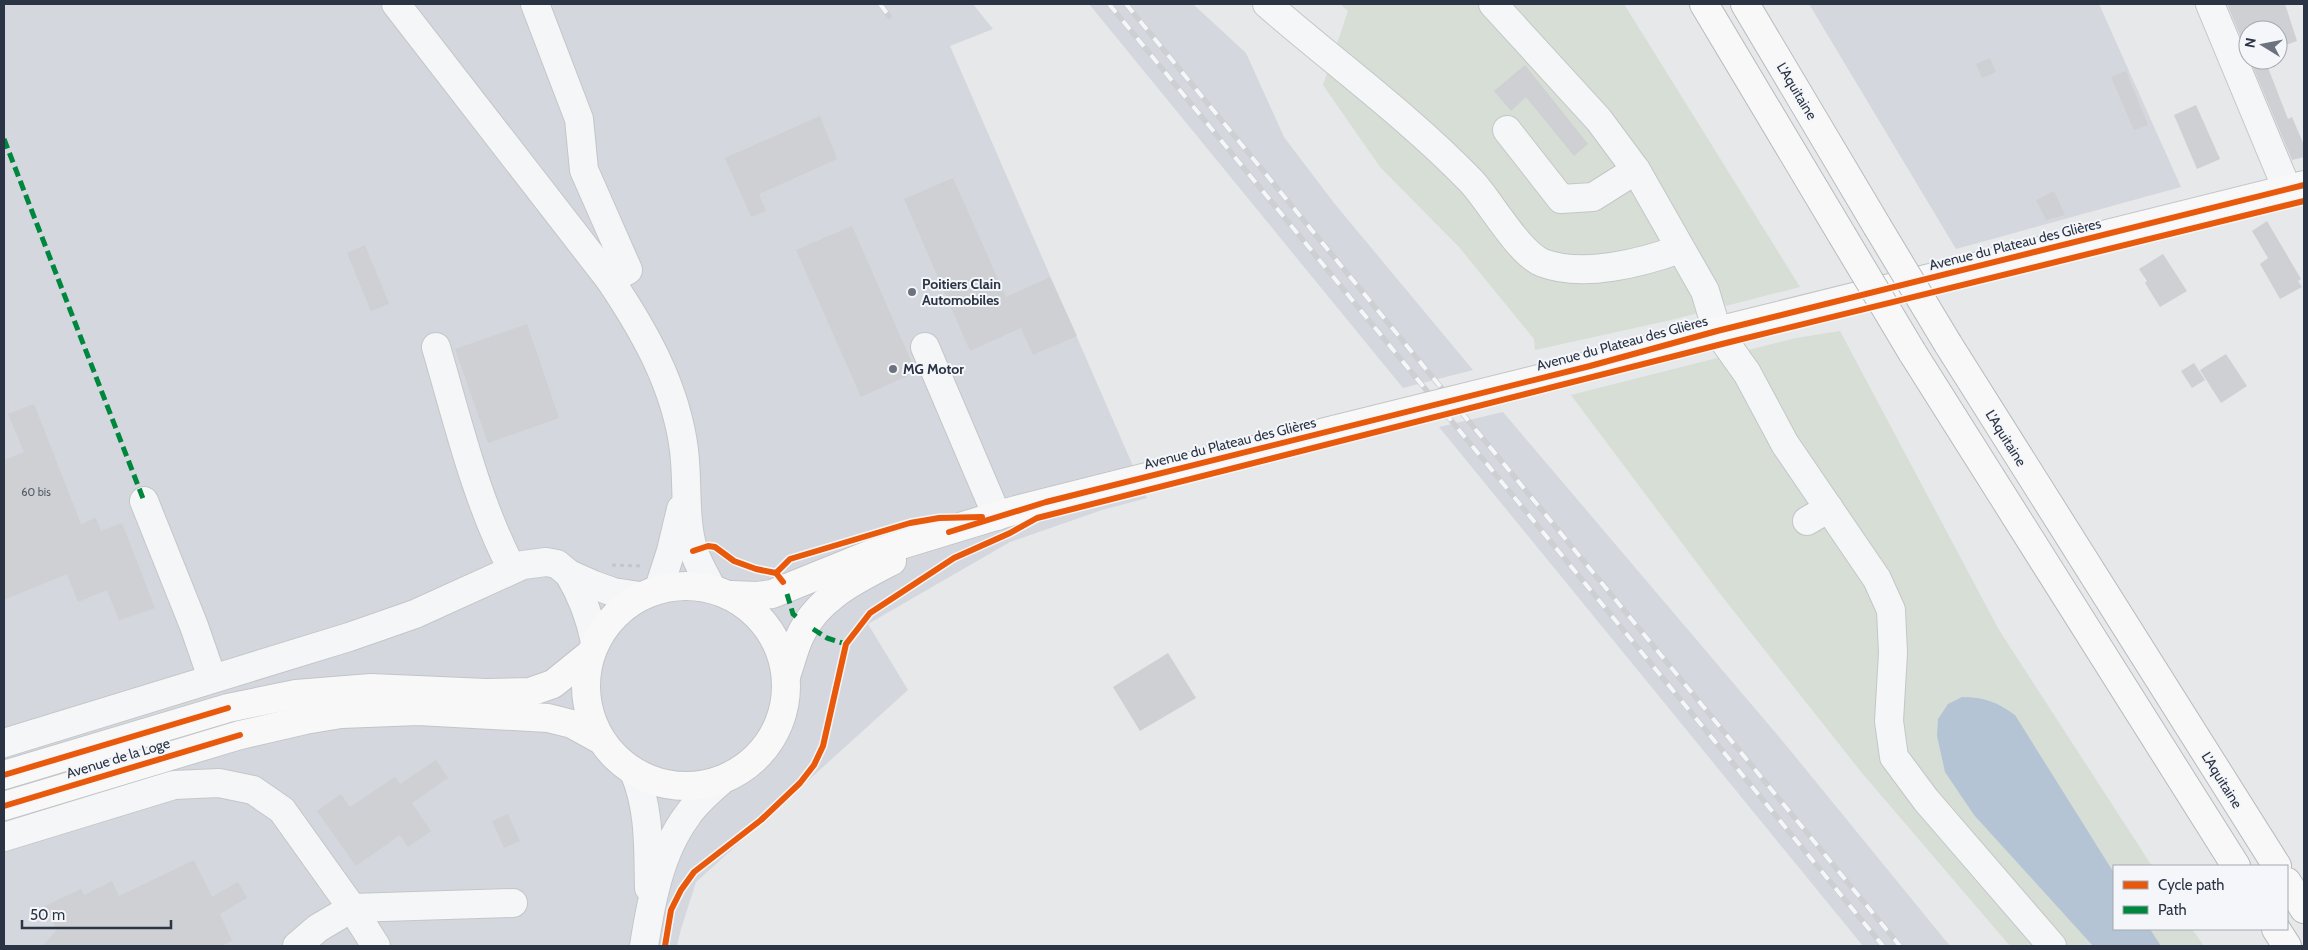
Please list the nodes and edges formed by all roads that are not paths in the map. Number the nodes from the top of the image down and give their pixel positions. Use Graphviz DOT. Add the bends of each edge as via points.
graph roads {
  1 [pos="396,4"];
  2 [pos="535,4"];
  3 [pos="1267,4"];
  4 [pos="1493,4"];
  5 [pos="1704,4"];
  6 [pos="1745,4"];
  7 [pos="2210,4"];
  8 [pos="1507,130"];
  9 [pos="1636,170"];
  10 [pos="2296,187"];
  11 [pos="1680,249"];
  12 [pos="610,280"];
  13 [pos="1717,330"];
  14 [pos="436,347"];
  15 [pos="926,347"];
  16 [pos="686,488"];
  17 [pos="144,501"];
  18 [pos="997,516"];
  19 [pos="948,532"];
  20 [pos="512,569"];
  21 [pos="569,574"];
  22 [pos="648,583"];
  23 [pos="721,591"];
  24 [pos="592,648"];
  25 [pos="786,676"];
  26 [pos="212,678"];
  27 [pos="601,740"];
  28 [pos="4,743"];
  29 [pos="634,772"];
  30 [pos="4,774"];
  31 [pos="722,780"];
  32 [pos="4,806"];
  33 [pos="4,837"];
  34 [pos="2235,865"];
  35 [pos="2276,865"];
  36 [pos="2288,884"];
  37 [pos="513,903"];
  38 [pos="352,908"];
  39 [pos="2304,909"];
  40 [pos="650,912"];
  41 [pos="2277,930"];
  42 [pos="297,946"];
  43 [pos="376,946"];
  44 [pos="644,946"];
  45 [pos="2052,946"];
  46 [pos="2287,946"];
  1 -- 12 [label="street"];
  2 -- 12 [label="street" via="579,119 584,170 628,270"];
  3 -- 11 [label="street" via="1395,109 1430,142 1472,182 1522,247 1540,263 1559,268 1611,268"];
  4 -- 9 [label="street" via="1599,120"];
  5 -- 34 [label="main road, bridge" via="1912,352"];
  6 -- 35 [label="main road, L'Aquitaine, bridge" via="1948,344"];
  7 -- 10 [label="street"];
  8 -- 9 [label="street" via="1561,199 1593,197"];
  9 -- 11 [label="street"];
  10 -- 13 [label="main road, Avenue du Plateau des Glières"];
  11 -- 13 [label="street" via="1704,291"];
  12 -- 16 [label="street" via="658,361 676,410 684,450"];
  13 -- 18 [label="main road, Avenue du Plateau des Glières, bridge" via="1555,375"];
  13 -- 45 [label="street" via="1747,373 1818,514 1877,579 1891,610 1893,652 1889,721 1894,758 1926,800"];
  14 -- 20 [label="street" via="469,463 499,544"];
  15 -- 18 [label="street"];
  16 -- 22 [label="street" via="671,551"];
  16 -- 23 [label="street" via="693,551"];
  17 -- 26 [label="street"];
  18 -- 19 [label="main road, Avenue du Plateau des Glières"];
  19 -- 23 [label="main road, Avenue du Plateau des Glières" via="871,554 772,594 757,596"];
  19 -- 25 [label="main road, Avenue du Plateau des Glières" via="845,587 824,603 806,624"];
  20 -- 21 [label="street" via="546,562 557,564"];
  20 -- 26 [label="street" via="415,614"];
  21 -- 22 [label="street" via="613,592"];
  21 -- 24 [label="street" via="582,595 591,620"];
  22 -- 23 [label="main road, Avenue du Plateau des Glières" via="685,584"];
  22 -- 24 [label="main road" via="613,615"];
  23 -- 25 [label="main road" via="758,615 778,643"];
  24 -- 27 [label="main road" via="585,684 589,713"];
  24 -- 30 [label="main road, Avenue de la Loge" via="553,684 530,692 387,688 296,694 228,708"];
  25 -- 31 [label="main road" via="786,702 778,727 764,750 745,768"];
  26 -- 28 [label="street"];
  27 -- 29 [label="main road"];
  27 -- 32 [label="main road, Avenue de la Loge" via="572,724 548,718 418,711 341,714 240,735"];
  29 -- 31 [label="main road" via="655,782 677,786 700,786"];
  29 -- 40 [label="street" via="646,809"];
  31 -- 40 [label="street" via="700,800 676,832"];
  33 -- 38 [label="street" via="174,785 227,784 253,790 282,810"];
  36 -- 39 [label="main road"];
  37 -- 38 [label="street"];
  38 -- 42 [label="street" via="318,928"];
  38 -- 43 [label="street"];
  40 -- 44 [label="street"];
  41 -- 46 [label="main road"];
}
